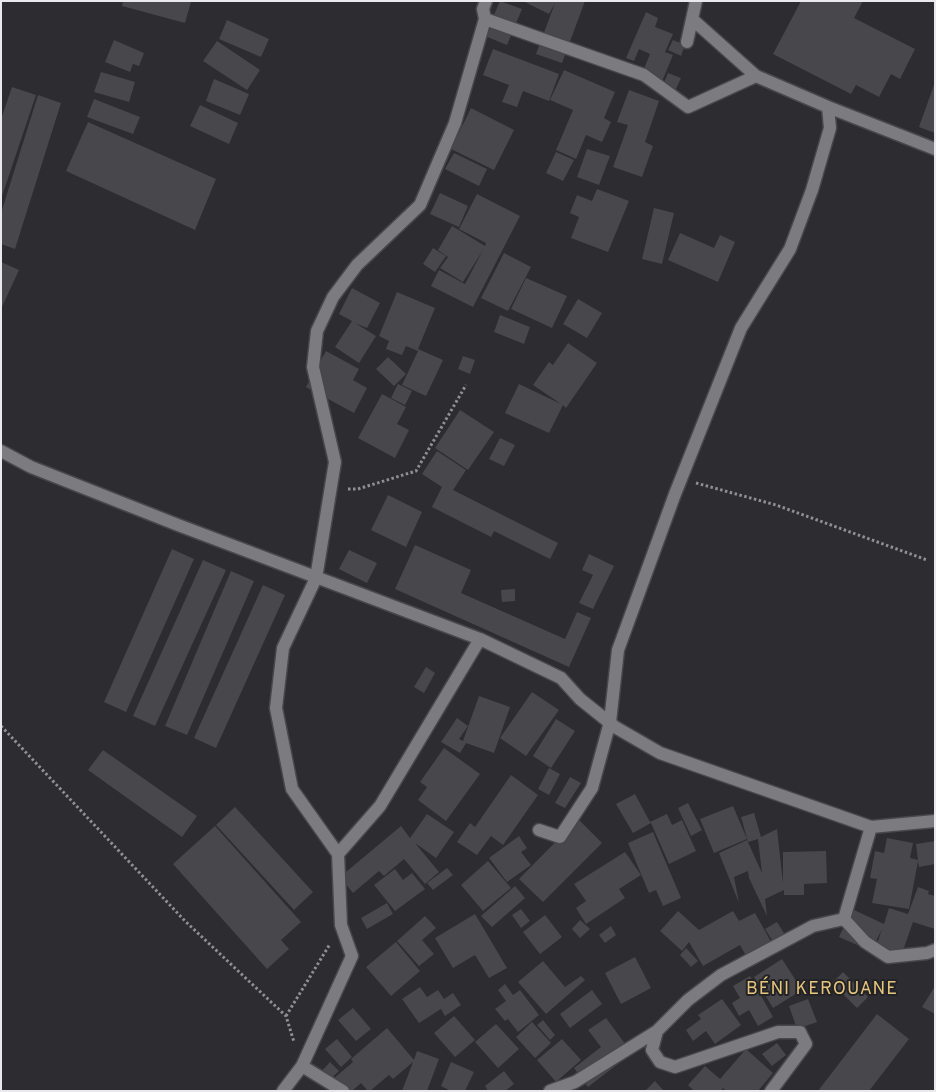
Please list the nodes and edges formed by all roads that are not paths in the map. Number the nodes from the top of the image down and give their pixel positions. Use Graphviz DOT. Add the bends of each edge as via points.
graph roads {
  1 [pos="486,1"];
  2 [pos="696,1"];
  3 [pos="486,18"];
  4 [pos="692,19"];
  5 [pos="687,42"];
  6 [pos="756,76"];
  7 [pos="828,108"];
  8 [pos="935,149"];
  9 [pos="1,451"];
  10 [pos="316,578"];
  11 [pos="480,639"];
  12 [pos="610,722"];
  13 [pos="935,821"];
  14 [pos="871,827"];
  15 [pos="539,830"];
  16 [pos="338,854"];
  17 [pos="844,918"];
  18 [pos="935,950"];
  19 [pos="657,1032"];
  20 [pos="302,1066"];
  21 [pos="283,1091"];
  22 [pos="343,1091"];
  23 [pos="550,1091"];
  24 [pos="771,1091"];
  1 -- 3 [label="street" via="483,9"];
  2 -- 4 [label="street"];
  3 -- 6 [label="street" via="644,75 688,106"];
  3 -- 10 [label="street" via="455,122 420,205 357,265 333,297 317,331 313,367 335,462"];
  4 -- 5 [label="street"];
  4 -- 6 [label="street"];
  6 -- 7 [label="street"];
  7 -- 8 [label="street"];
  7 -- 12 [label="street" via="830,128 790,249 741,328 618,650"];
  9 -- 10 [label="street" via="31,467"];
  10 -- 11 [label="street"];
  10 -- 16 [label="street" via="283,648 276,708 292,789"];
  11 -- 12 [label="street" via="561,678 580,699"];
  11 -- 16 [label="street" via="380,806"];
  12 -- 14 [label="street" via="660,753"];
  12 -- 15 [label="street" via="592,788 566,829 560,837"];
  13 -- 14 [label="street"];
  14 -- 17 [label="street"];
  16 -- 20 [label="street" via="341,926 352,956"];
  17 -- 18 [label="street" via="865,942 888,957"];
  17 -- 19 [label="street" via="813,926 721,975 688,1000"];
  19 -- 23 [label="street" via="575,1082"];
  19 -- 24 [label="street" via="652,1050 660,1062 675,1067 778,1032 800,1032 806,1044"];
  20 -- 21 [label="street"];
  20 -- 22 [label="street"];
}
